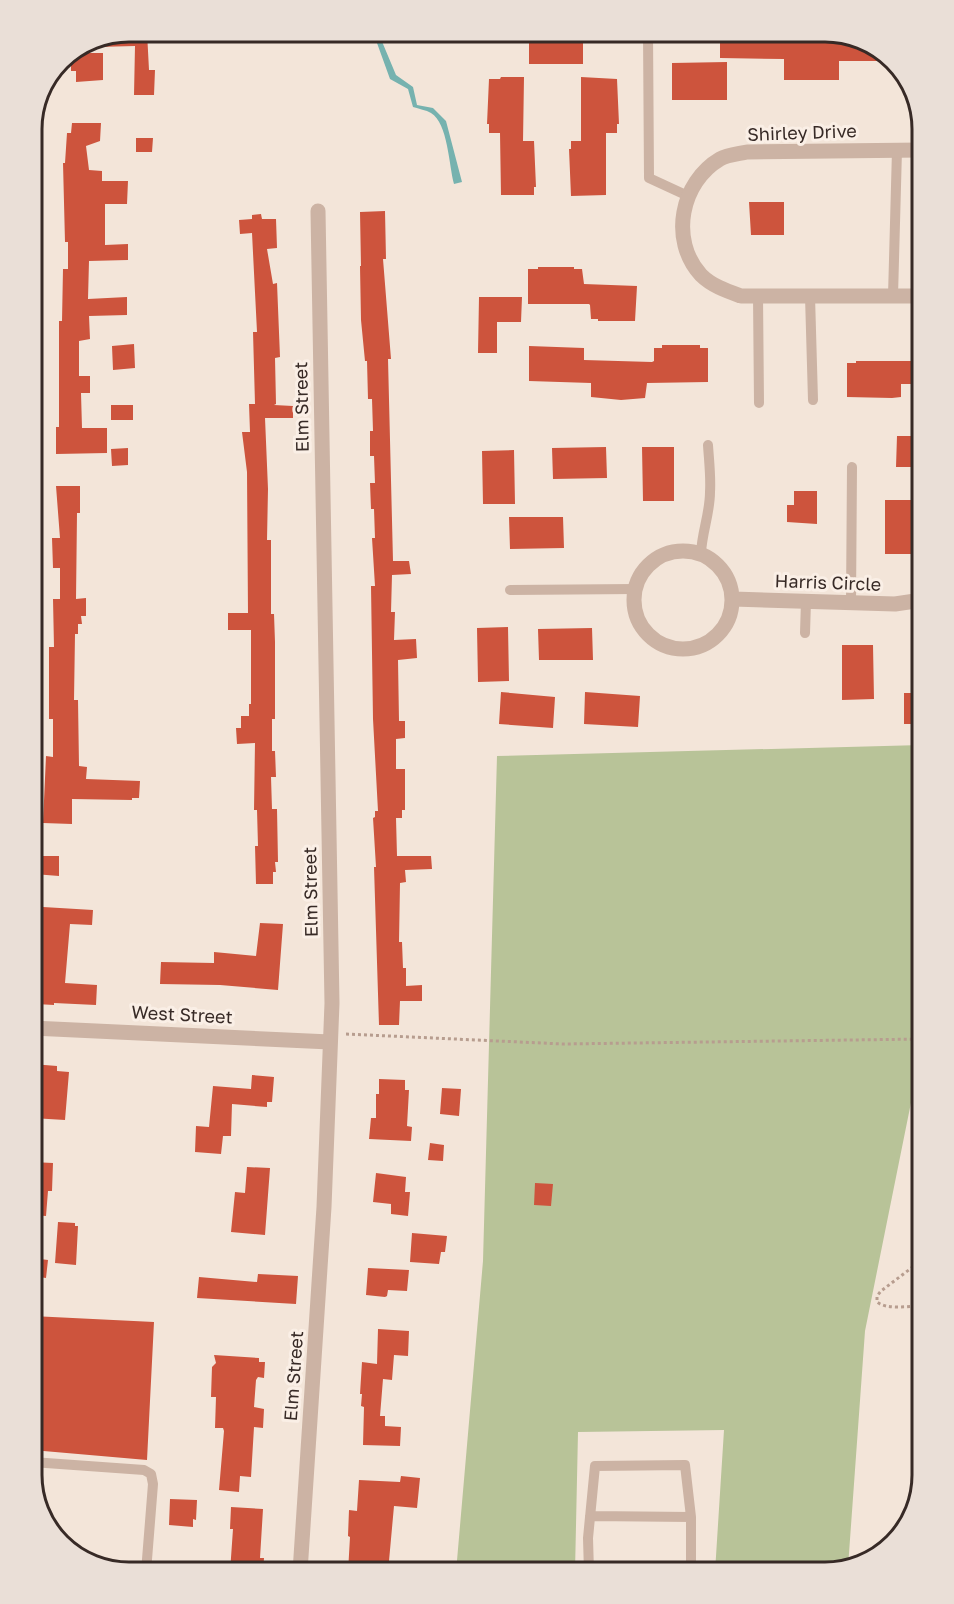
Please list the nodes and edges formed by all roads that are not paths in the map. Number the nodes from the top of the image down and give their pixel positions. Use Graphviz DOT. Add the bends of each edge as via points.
graph roads {
  1 [pos="648,42"];
  2 [pos="897,150"];
  3 [pos="912,150"];
  4 [pos="688,196"];
  5 [pos="318,211"];
  6 [pos="758,296"];
  7 [pos="810,296"];
  8 [pos="893,296"];
  9 [pos="912,296"];
  10 [pos="813,400"];
  11 [pos="759,403"];
  12 [pos="708,445"];
  13 [pos="852,467"];
  14 [pos="701,553"];
  15 [pos="635,589"];
  16 [pos="510,590"];
  17 [pos="733,599"];
  18 [pos="912,601"];
  19 [pos="806,602"];
  20 [pos="851,603"];
  21 [pos="805,633"];
  22 [pos="42,1028"];
  23 [pos="330,1038"];
  24 [pos="42,1463"];
  25 [pos="590,1516"];
  26 [pos="691,1517"];
  27 [pos="147,1562"];
  28 [pos="301,1562"];
  29 [pos="589,1562"];
  30 [pos="691,1562"];
  1 -- 4 [label="lane" via="650,178"];
  2 -- 3 [label="street, Shirley Drive"];
  2 -- 4 [label="street, Shirley Drive" via="747,152 722,158 702,173"];
  2 -- 8 [label="lane"];
  4 -- 6 [label="street, Shirley Drive" via="683,232 688,255 701,275 721,289 741,296"];
  5 -- 23 [label="street, Elm Street" via="330,831"];
  6 -- 7 [label="street, Shirley Drive"];
  6 -- 11 [label="lane"];
  7 -- 8 [label="street, Shirley Drive"];
  7 -- 10 [label="lane"];
  8 -- 9 [label="street, Shirley Drive"];
  12 -- 14 [label="lane" via="710,492"];
  13 -- 20 [label="lane"];
  14 -- 15 [label="street" via="682,550 663,554 647,565"];
  14 -- 17 [label="street" via="718,564 729,580"];
  15 -- 16 [label="lane"];
  15 -- 17 [label="street" via="637,620 648,636 664,646 684,650 703,646 719,635 729,618"];
  17 -- 19 [label="street, Harris Circle"];
  18 -- 20 [label="street, Harris Circle"];
  19 -- 20 [label="street, Harris Circle"];
  19 -- 21 [label="lane"];
  22 -- 23 [label="street, West Street"];
  23 -- 28 [label="street, Elm Street" via="324,1207"];
  24 -- 27 [label="lane" via="144,1470 151,1474"];
  25 -- 26 [label="lane"];
  25 -- 26 [label="lane" via="595,1466 685,1465"];
  25 -- 29 [label="lane"];
  26 -- 30 [label="lane"];
}
